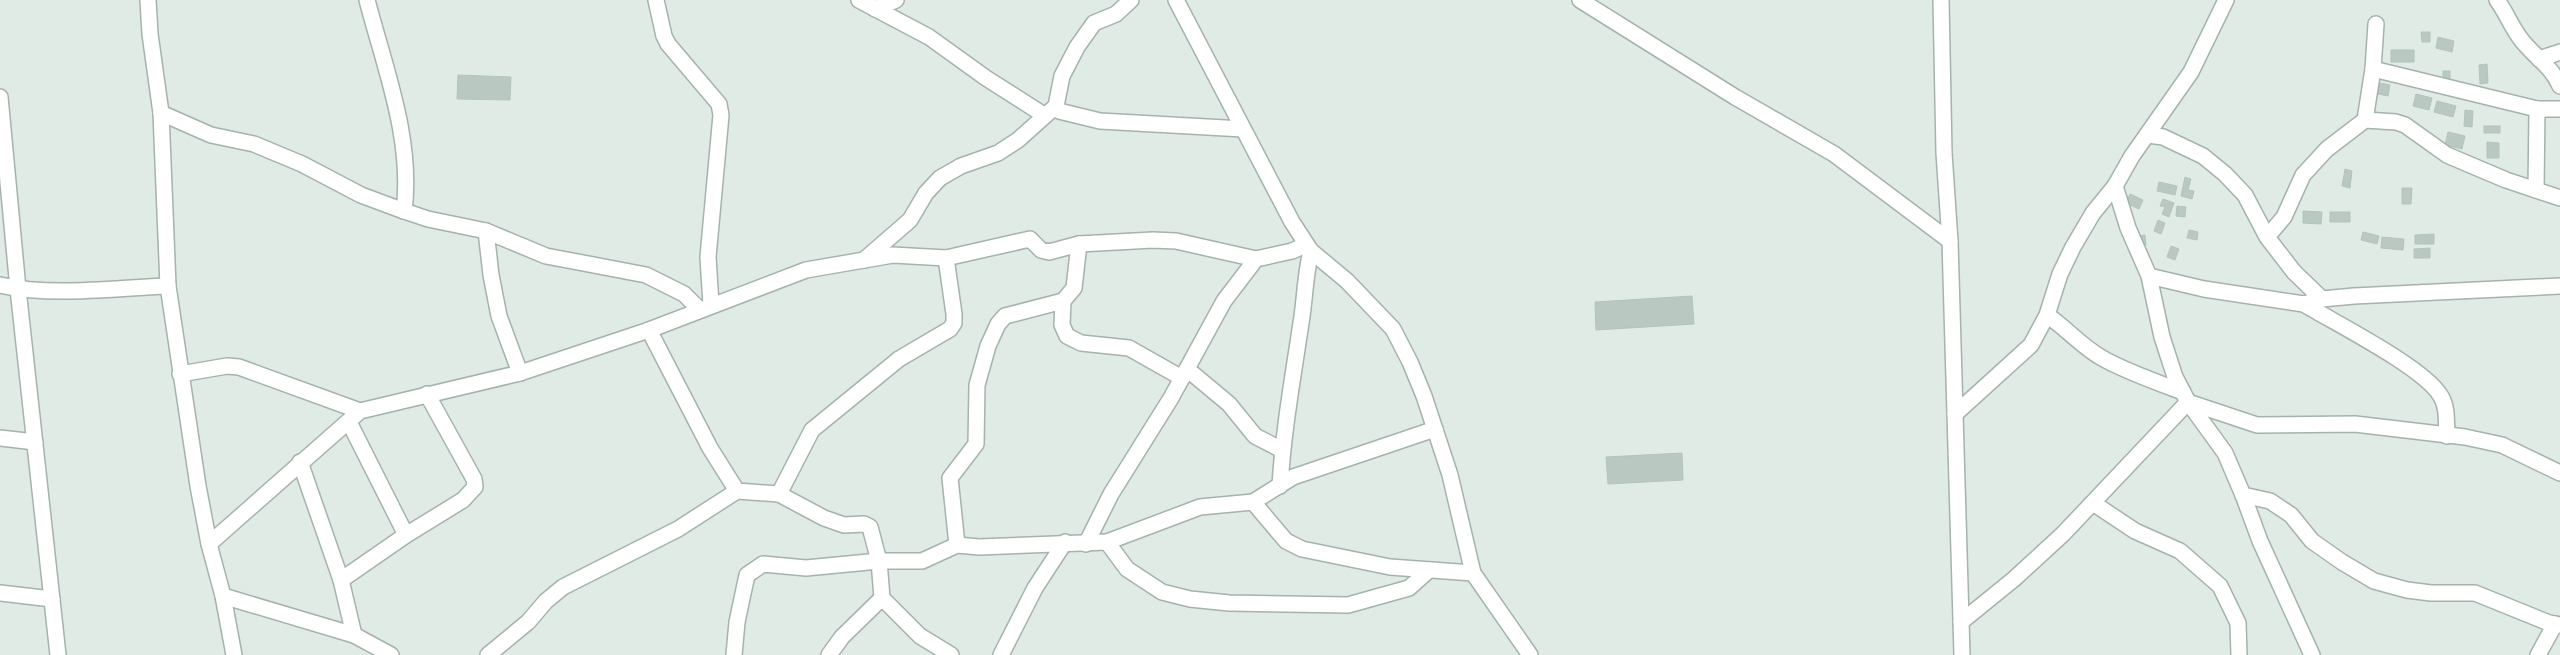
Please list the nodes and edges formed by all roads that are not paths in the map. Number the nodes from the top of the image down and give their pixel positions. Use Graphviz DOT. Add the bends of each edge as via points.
graph roads {
  1 [pos="148,0"];
  2 [pos="367,0"];
  3 [pos="656,0"];
  4 [pos="859,0"];
  5 [pos="896,0"];
  6 [pos="1131,0"];
  7 [pos="1176,0"];
  8 [pos="1580,0"];
  9 [pos="1940,0"];
  10 [pos="2226,0"];
  11 [pos="2497,0"];
  12 [pos="875,9"];
  13 [pos="2376,24"];
  14 [pos="2560,52"];
  15 [pos="2539,59"];
  16 [pos="2373,69"];
  17 [pos="2560,86"];
  18 [pos="0,97"];
  19 [pos="2537,109"];
  20 [pos="2560,109"];
  21 [pos="1050,110"];
  22 [pos="161,113"];
  23 [pos="1,116"];
  24 [pos="2365,120"];
  25 [pos="1243,129"];
  26 [pos="2148,135"];
  27 [pos="2115,186"];
  28 [pos="2536,190"];
  29 [pos="2560,198"];
  30 [pos="404,211"];
  31 [pos="486,231"];
  32 [pos="2267,237"];
  33 [pos="1950,242"];
  34 [pos="1079,244"];
  35 [pos="1309,248"];
  36 [pos="946,258"];
  37 [pos="1256,259"];
  38 [pos="860,262"];
  39 [pos="2149,276"];
  40 [pos="0,285"];
  41 [pos="168,286"];
  42 [pos="2559,287"];
  43 [pos="18,289"];
  44 [pos="2322,299"];
  45 [pos="1063,301"];
  46 [pos="2304,304"];
  47 [pos="705,307"];
  48 [pos="2047,316"];
  49 [pos="649,330"];
  50 [pos="520,373"];
  51 [pos="1185,373"];
  52 [pos="180,374"];
  53 [pos="426,394"];
  54 [pos="2186,397"];
  55 [pos="1955,414"];
  56 [pos="355,416"];
  57 [pos="1435,428"];
  58 [pos="2447,436"];
  59 [pos="0,438"];
  60 [pos="35,442"];
  61 [pos="1282,450"];
  62 [pos="300,462"];
  63 [pos="2560,473"];
  64 [pos="1280,486"];
  65 [pos="737,491"];
  66 [pos="779,494"];
  67 [pos="2243,495"];
  68 [pos="1253,502"];
  69 [pos="2093,503"];
  70 [pos="406,534"];
  71 [pos="1065,542"];
  72 [pos="1107,542"];
  73 [pos="209,544"];
  74 [pos="1086,544"];
  75 [pos="957,545"];
  76 [pos="879,561"];
  77 [pos="1428,570"];
  78 [pos="1473,573"];
  79 [pos="341,580"];
  80 [pos="0,593"];
  81 [pos="224,596"];
  82 [pos="882,598"];
  83 [pos="52,600"];
  84 [pos="1961,622"];
  85 [pos="2557,625"];
  86 [pos="354,635"];
  87 [pos="58,655"];
  88 [pos="234,655"];
  89 [pos="391,655"];
  90 [pos="488,655"];
  91 [pos="734,655"];
  92 [pos="829,655"];
  93 [pos="951,655"];
  94 [pos="1002,655"];
  95 [pos="1530,655"];
  96 [pos="1962,655"];
  97 [pos="2239,655"];
  98 [pos="2312,655"];
  99 [pos="2538,655"];
  1 -- 22 [label="street"];
  2 -- 30 [label="street" via="405,143 407,184"];
  3 -- 47 [label="street" via="668,44 720,104"];
  4 -- 12 [label="street"];
  5 -- 12 [label="street"];
  6 -- 21 [label="street" via="1116,14 1094,23 1062,76"];
  7 -- 25 [label="street"];
  8 -- 33 [label="street" via="1735,97 1834,154"];
  9 -- 33 [label="street"];
  10 -- 26 [label="street" via="2191,72"];
  11 -- 15 [label="street" via="2520,38"];
  12 -- 21 [label="street" via="929,37 986,78"];
  13 -- 16 [label="street"];
  14 -- 15 [label="street"];
  15 -- 17 [label="street" via="2553,71"];
  16 -- 19 [label="street"];
  16 -- 24 [label="street"];
  18 -- 23 [label="street"];
  19 -- 20 [label="street"];
  19 -- 28 [label="street"];
  21 -- 25 [label="street" via="1100,121"];
  21 -- 38 [label="street" via="1018,140 998,153 961,166 940,178 926,193 910,220"];
  22 -- 30 [label="street" via="211,136 254,144 302,164 361,195"];
  22 -- 41 [label="street"];
  23 -- 43 [label="street"];
  24 -- 28 [label="street" via="2405,125 2447,155"];
  24 -- 32 [label="street" via="2327,149 2303,175 2284,216"];
  25 -- 35 [label="street"];
  26 -- 27 [label="street"];
  26 -- 32 [label="street" via="2163,137 2203,156 2226,174 2245,195"];
  27 -- 39 [label="street" via="2128,228"];
  27 -- 48 [label="street" via="2092,212 2073,247 2060,274"];
  28 -- 29 [label="street"];
  30 -- 31 [label="street"];
  31 -- 47 [label="street" via="546,256 646,275"];
  31 -- 50 [label="street" via="499,316"];
  32 -- 44 [label="street" via="2294,272"];
  33 -- 55 [label="street"];
  34 -- 36 [label="street" via="1049,252 1041,250 1030,239"];
  34 -- 37 [label="street" via="1120,240 1176,241"];
  34 -- 45 [label="street" via="1074,288"];
  35 -- 37 [label="street"];
  35 -- 57 [label="street" via="1347,281 1393,329 1410,362"];
  35 -- 61 [label="street" via="1306,290"];
  36 -- 38 [label="street" via="893,255"];
  36 -- 66 [label="street" via="954,314 950,329 899,358 812,430"];
  37 -- 51 [label="street" via="1224,301"];
  38 -- 47 [label="street" via="806,270"];
  39 -- 46 [label="street"];
  39 -- 54 [label="street" via="2162,337 2175,377"];
  40 -- 43 [label="street"];
  41 -- 43 [label="street"];
  41 -- 52 [label="street"];
  42 -- 44 [label="street"];
  43 -- 60 [label="street"];
  44 -- 46 [label="street"];
  45 -- 51 [label="street" via="1062,325 1067,336 1081,343 1129,348"];
  45 -- 75 [label="street" via="1005,316 988,346 977,385 976,444 950,478"];
  46 -- 58 [label="street" via="2395,358 2438,391 2444,405"];
  47 -- 49 [label="street"];
  48 -- 54 [label="street" via="2101,357"];
  48 -- 55 [label="street" via="2031,345"];
  49 -- 50 [label="street"];
  49 -- 65 [label="street" via="710,448"];
  50 -- 53 [label="street"];
  51 -- 61 [label="street" via="1224,398 1255,436"];
  51 -- 74 [label="street" via="1111,494"];
  52 -- 56 [label="street" via="239,367 284,381"];
  52 -- 73 [label="street"];
  53 -- 56 [label="street"];
  53 -- 70 [label="street" via="476,487 462,500"];
  54 -- 58 [label="street" via="2256,425 2355,424"];
  54 -- 67 [label="street" via="2225,453"];
  54 -- 69 [label="street"];
  55 -- 84 [label="street"];
  56 -- 62 [label="street"];
  56 -- 70 [label="street"];
  57 -- 64 [label="street" via="1293,477"];
  57 -- 78 [label="street" via="1450,475"];
  58 -- 63 [label="street" via="2502,445"];
  59 -- 60 [label="street"];
  60 -- 83 [label="street"];
  61 -- 64 [label="street"];
  62 -- 73 [label="street"];
  62 -- 79 [label="street"];
  64 -- 68 [label="street"];
  65 -- 66 [label="street"];
  65 -- 90 [label="street" via="678,530 563,587"];
  66 -- 76 [label="street" via="824,518 844,525 864,524 870,528"];
  67 -- 85 [label="street" via="2270,501 2291,515 2312,541 2374,581 2430,593 2476,593"];
  67 -- 98 [label="street" via="2260,541"];
  68 -- 72 [label="street" via="1200,507"];
  68 -- 77 [label="street" via="1286,541 1302,549 1390,567"];
  69 -- 84 [label="street" via="2014,579"];
  69 -- 97 [label="street" via="2134,531 2180,551 2220,586 2238,623"];
  70 -- 79 [label="street"];
  71 -- 74 [label="street"];
  71 -- 75 [label="street" via="979,547"];
  71 -- 94 [label="street" via="1035,588"];
  72 -- 74 [label="street"];
  72 -- 77 [label="street" via="1127,568 1162,592 1229,603 1348,605 1409,588"];
  73 -- 81 [label="street"];
  75 -- 76 [label="street" via="922,561"];
  76 -- 82 [label="street"];
  76 -- 91 [label="street" via="806,568 763,564 747,575"];
  77 -- 78 [label="street"];
  78 -- 95 [label="street"];
  79 -- 86 [label="street"];
  80 -- 83 [label="street"];
  81 -- 86 [label="street"];
  81 -- 88 [label="street"];
  82 -- 92 [label="street"];
  82 -- 93 [label="street" via="920,636"];
  83 -- 87 [label="street"];
  84 -- 96 [label="street"];
  85 -- 99 [label="street"];
  86 -- 89 [label="street"];
}
